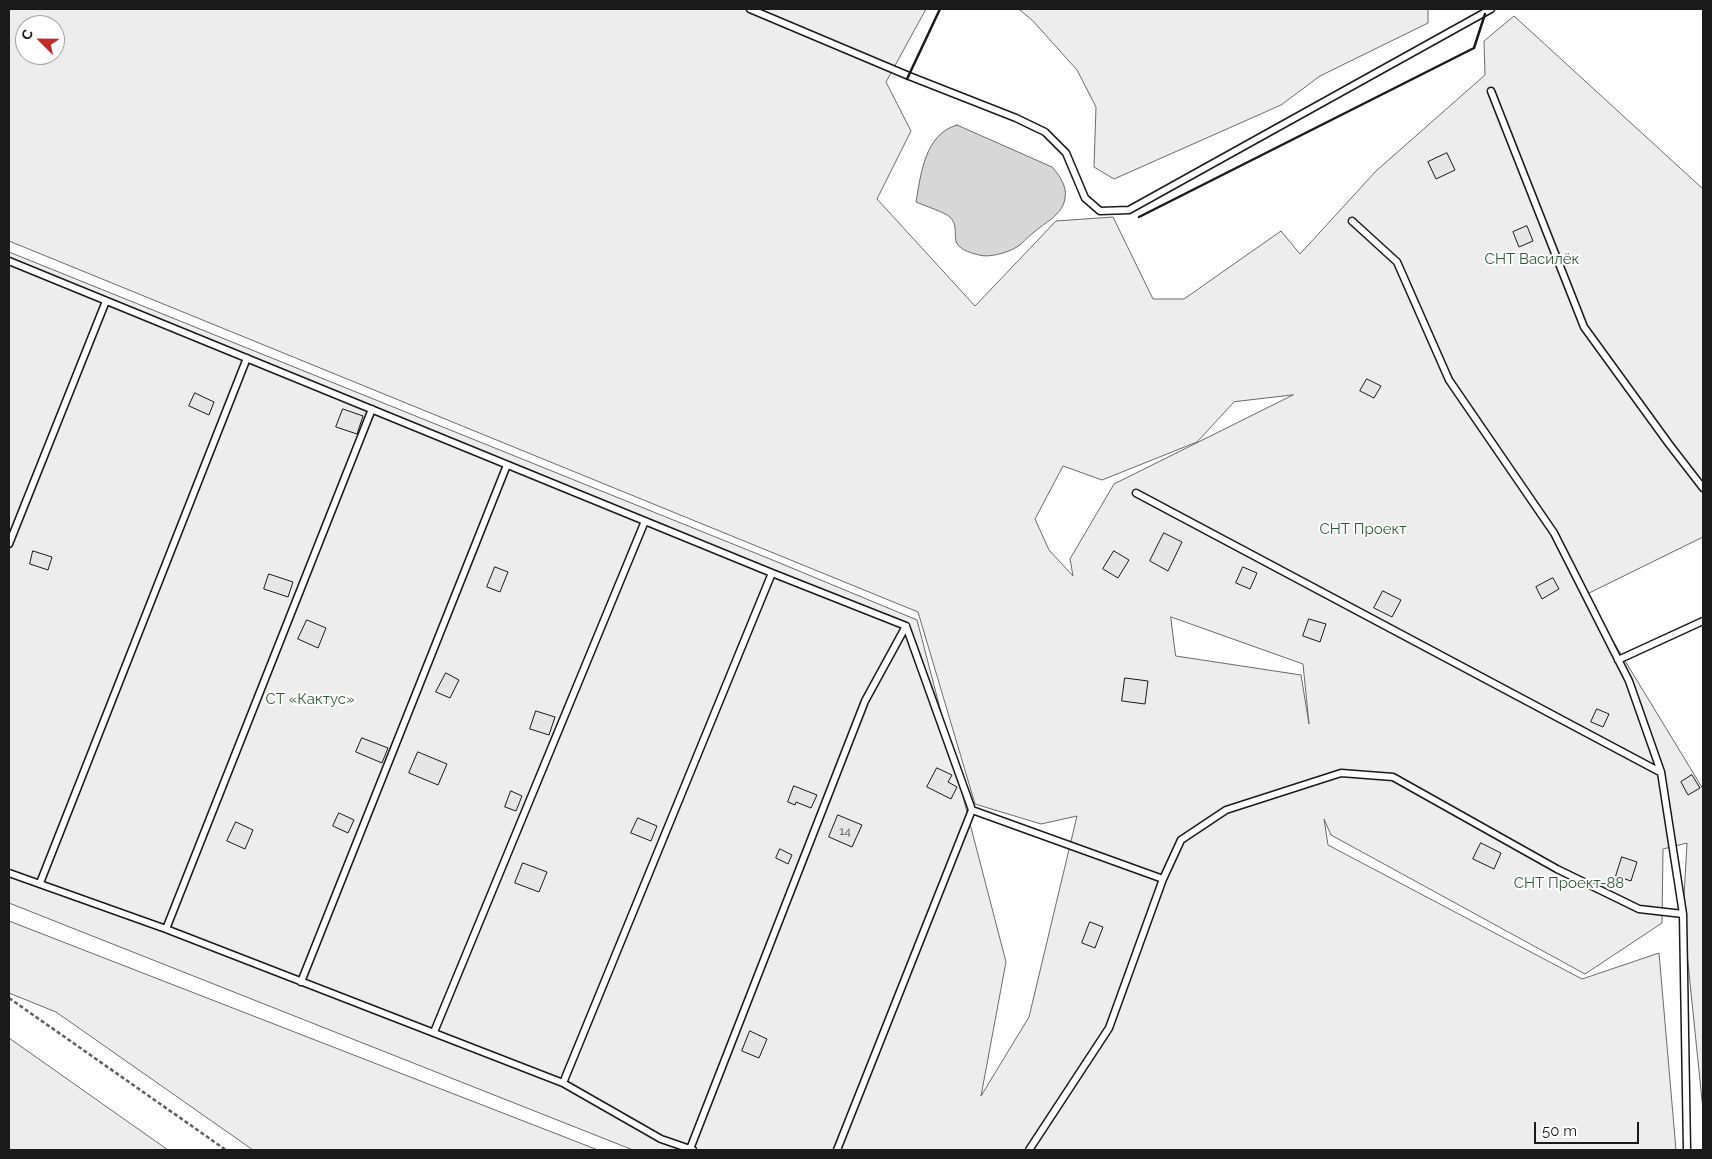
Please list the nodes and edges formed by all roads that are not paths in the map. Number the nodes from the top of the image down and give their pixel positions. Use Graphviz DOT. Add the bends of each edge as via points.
graph roads {
  1 [pos="750,9"];
  2 [pos="1492,9"];
  3 [pos="1491,91"];
  4 [pos="1352,221"];
  5 [pos="9,261"];
  6 [pos="106,301"];
  7 [pos="247,358"];
  8 [pos="372,410"];
  9 [pos="507,464"];
  10 [pos="1703,488"];
  11 [pos="1136,492"];
  12 [pos="645,521"];
  13 [pos="9,544"];
  14 [pos="772,573"];
  15 [pos="1703,621"];
  16 [pos="906,626"];
  17 [pos="1618,660"];
  18 [pos="1661,772"];
  19 [pos="972,810"];
  20 [pos="9,873"];
  21 [pos="1163,879"];
  22 [pos="40,883"];
  23 [pos="1683,914"];
  24 [pos="166,929"];
  25 [pos="301,982"];
  26 [pos="434,1032"];
  27 [pos="563,1083"];
  28 [pos="691,1150"];
  29 [pos="837,1150"];
  30 [pos="1030,1150"];
  31 [pos="1687,1150"];
  1 -- 2 [label="lane" via="1045,132 1066,153 1085,198 1100,211 1129,210"];
  3 -- 10 [label="lane" via="1584,328"];
  4 -- 17 [label="lane" via="1397,262 1449,380 1554,533"];
  5 -- 6 [label="lane"];
  6 -- 7 [label="lane"];
  6 -- 13 [label="lane"];
  7 -- 8 [label="lane"];
  7 -- 22 [label="lane"];
  8 -- 9 [label="lane"];
  8 -- 24 [label="lane"];
  9 -- 12 [label="lane"];
  9 -- 25 [label="lane"];
  11 -- 18 [label="lane"];
  12 -- 14 [label="lane"];
  12 -- 26 [label="lane"];
  14 -- 16 [label="lane"];
  14 -- 27 [label="lane"];
  15 -- 17 [label="lane"];
  16 -- 19 [label="lane"];
  16 -- 28 [label="lane" via="865,701"];
  17 -- 18 [label="lane"];
  18 -- 23 [label="lane"];
  19 -- 21 [label="lane"];
  19 -- 29 [label="lane"];
  20 -- 22 [label="lane"];
  21 -- 23 [label="lane" via="1181,840 1226,810 1341,773 1393,777 1557,869 1639,909"];
  21 -- 30 [label="lane" via="1109,1028"];
  22 -- 24 [label="lane"];
  23 -- 31 [label="lane"];
  24 -- 25 [label="lane"];
  25 -- 26 [label="lane"];
  26 -- 27 [label="lane"];
  27 -- 28 [label="lane" via="661,1139"];
}
